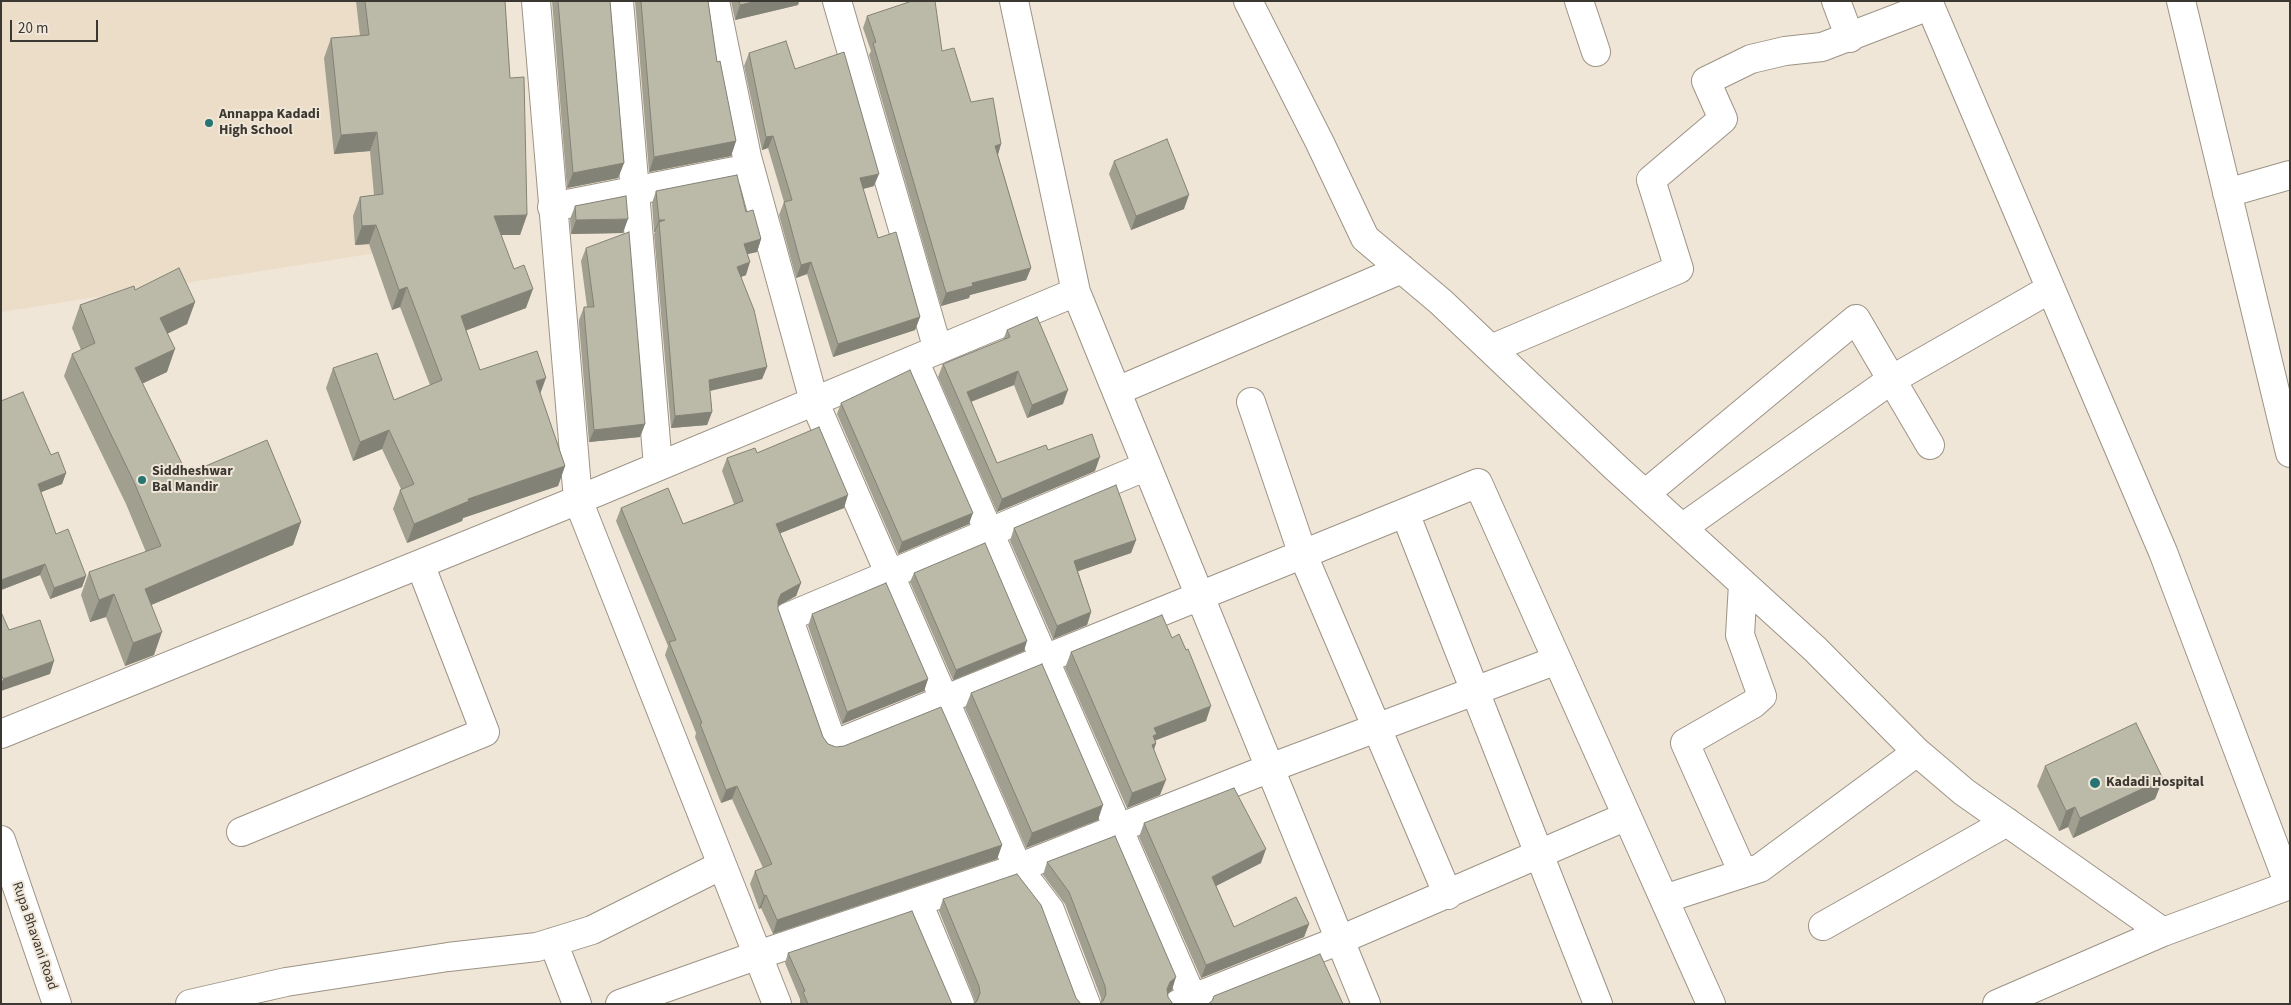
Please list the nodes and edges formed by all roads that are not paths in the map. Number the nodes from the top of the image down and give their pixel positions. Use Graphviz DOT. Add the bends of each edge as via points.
graph roads {
  1 [pos="536,1"];
  2 [pos="620,1"];
  3 [pos="715,1"];
  4 [pos="837,1"];
  5 [pos="1014,1"];
  6 [pos="1248,1"];
  7 [pos="1579,1"];
  8 [pos="1836,1"];
  9 [pos="2181,1"];
  10 [pos="1928,4"];
  11 [pos="1850,38"];
  12 [pos="1596,52"];
  13 [pos="750,168"];
  14 [pos="2290,175"];
  15 [pos="636,190"];
  16 [pos="2227,194"];
  17 [pos="552,207"];
  18 [pos="1402,269"];
  19 [pos="2050,289"];
  20 [pos="1076,292"];
  21 [pos="1491,349"];
  22 [pos="938,350"];
  23 [pos="914,360"];
  24 [pos="1891,380"];
  25 [pos="1117,391"];
  26 [pos="814,401"];
  27 [pos="1251,402"];
  28 [pos="1930,445"];
  29 [pos="2290,453"];
  30 [pos="658,466"];
  31 [pos="1147,466"];
  32 [pos="1645,494"];
  33 [pos="578,500"];
  34 [pos="1405,513"];
  35 [pos="1682,528"];
  36 [pos="989,532"];
  37 [pos="1303,555"];
  38 [pos="420,564"];
  39 [pos="890,574"];
  40 [pos="1743,584"];
  41 [pos="1201,597"];
  42 [pos="1045,659"];
  43 [pos="1557,660"];
  44 [pos="1475,691"];
  45 [pos="944,700"];
  46 [pos="1377,728"];
  47 [pos="1,734"];
  48 [pos="1917,752"];
  49 [pos="1270,768"];
  50 [pos="1627,816"];
  51 [pos="2007,822"];
  52 [pos="1118,828"];
  53 [pos="242,832"];
  54 [pos="1,840"];
  55 [pos="1538,855"];
  56 [pos="722,865"];
  57 [pos="1018,868"];
  58 [pos="1743,873"];
  59 [pos="2289,884"];
  60 [pos="1448,895"];
  61 [pos="1664,899"];
  62 [pos="918,902"];
  63 [pos="1823,926"];
  64 [pos="2163,932"];
  65 [pos="1340,940"];
  66 [pos="553,942"];
  67 [pos="758,955"];
  68 [pos="1188,1002"];
  69 [pos="57,1004"];
  70 [pos="190,1004"];
  71 [pos="577,1004"];
  72 [pos="620,1004"];
  73 [pos="777,1004"];
  74 [pos="960,1004"];
  75 [pos="1086,1004"];
  76 [pos="1366,1004"];
  77 [pos="1598,1004"];
  78 [pos="1711,1004"];
  79 [pos="1997,1004"];
  1 -- 17 [label="street"];
  2 -- 15 [label="street"];
  3 -- 13 [label="street"];
  4 -- 22 [label="street"];
  5 -- 20 [label="street"];
  6 -- 18 [label="street" via="1365,238"];
  7 -- 12 [label="street"];
  8 -- 11 [label="street"];
  9 -- 16 [label="street"];
  10 -- 11 [label="street"];
  10 -- 19 [label="street"];
  11 -- 21 [label="street" via="1822,47 1751,59 1706,81 1722,118 1651,180 1679,269"];
  13 -- 15 [label="street"];
  13 -- 26 [label="street"];
  14 -- 16 [label="street"];
  15 -- 17 [label="street"];
  15 -- 30 [label="street"];
  16 -- 29 [label="street"];
  17 -- 33 [label="street"];
  18 -- 21 [label="street"];
  18 -- 25 [label="street"];
  19 -- 24 [label="street"];
  19 -- 59 [label="street" via="2163,552"];
  20 -- 22 [label="street"];
  20 -- 25 [label="street"];
  21 -- 32 [label="street"];
  22 -- 23 [label="street"];
  23 -- 26 [label="street"];
  23 -- 36 [label="street"];
  24 -- 28 [label="street"];
  24 -- 32 [label="street" via="1856,320"];
  24 -- 35 [label="street"];
  25 -- 31 [label="street"];
  26 -- 30 [label="street"];
  26 -- 39 [label="street"];
  27 -- 37 [label="street"];
  30 -- 33 [label="street"];
  31 -- 36 [label="street"];
  31 -- 41 [label="street"];
  32 -- 35 [label="street"];
  33 -- 38 [label="street"];
  33 -- 56 [label="street"];
  34 -- 37 [label="street"];
  34 -- 43 [label="street" via="1478,483"];
  34 -- 44 [label="street"];
  35 -- 40 [label="street"];
  36 -- 39 [label="street"];
  36 -- 42 [label="street"];
  37 -- 41 [label="street"];
  37 -- 46 [label="street"];
  38 -- 47 [label="street"];
  38 -- 53 [label="street" via="485,732"];
  39 -- 45 [label="street"];
  39 -- 45 [label="street" via="788,616 833,745"];
  40 -- 48 [label="street" via="1815,649"];
  40 -- 58 [label="street" via="1740,635 1762,696 1685,743"];
  41 -- 42 [label="street"];
  41 -- 49 [label="street"];
  42 -- 45 [label="street"];
  42 -- 52 [label="street"];
  43 -- 44 [label="street"];
  43 -- 50 [label="street"];
  44 -- 46 [label="street"];
  44 -- 55 [label="street"];
  45 -- 57 [label="street"];
  46 -- 49 [label="street"];
  46 -- 60 [label="street"];
  48 -- 51 [label="street" via="1964,792"];
  48 -- 58 [label="street" via="1760,868"];
  49 -- 52 [label="street"];
  49 -- 65 [label="street"];
  50 -- 55 [label="street"];
  50 -- 61 [label="street"];
  51 -- 63 [label="street"];
  51 -- 64 [label="street"];
  52 -- 57 [label="street"];
  52 -- 68 [label="street"];
  54 -- 69 [label="street, Rupa Bhavani Road"];
  55 -- 60 [label="street"];
  55 -- 77 [label="street"];
  56 -- 66 [label="street" via="592,930"];
  56 -- 67 [label="street"];
  57 -- 62 [label="street"];
  57 -- 75 [label="street" via="1050,910"];
  58 -- 61 [label="street"];
  59 -- 64 [label="street"];
  60 -- 65 [label="street"];
  61 -- 78 [label="street"];
  62 -- 67 [label="street"];
  62 -- 74 [label="street"];
  64 -- 79 [label="street"];
  65 -- 68 [label="street"];
  65 -- 76 [label="street"];
  66 -- 70 [label="street" via="538,947 286,982"];
  66 -- 71 [label="street"];
  67 -- 72 [label="street"];
  67 -- 73 [label="street"];
}
